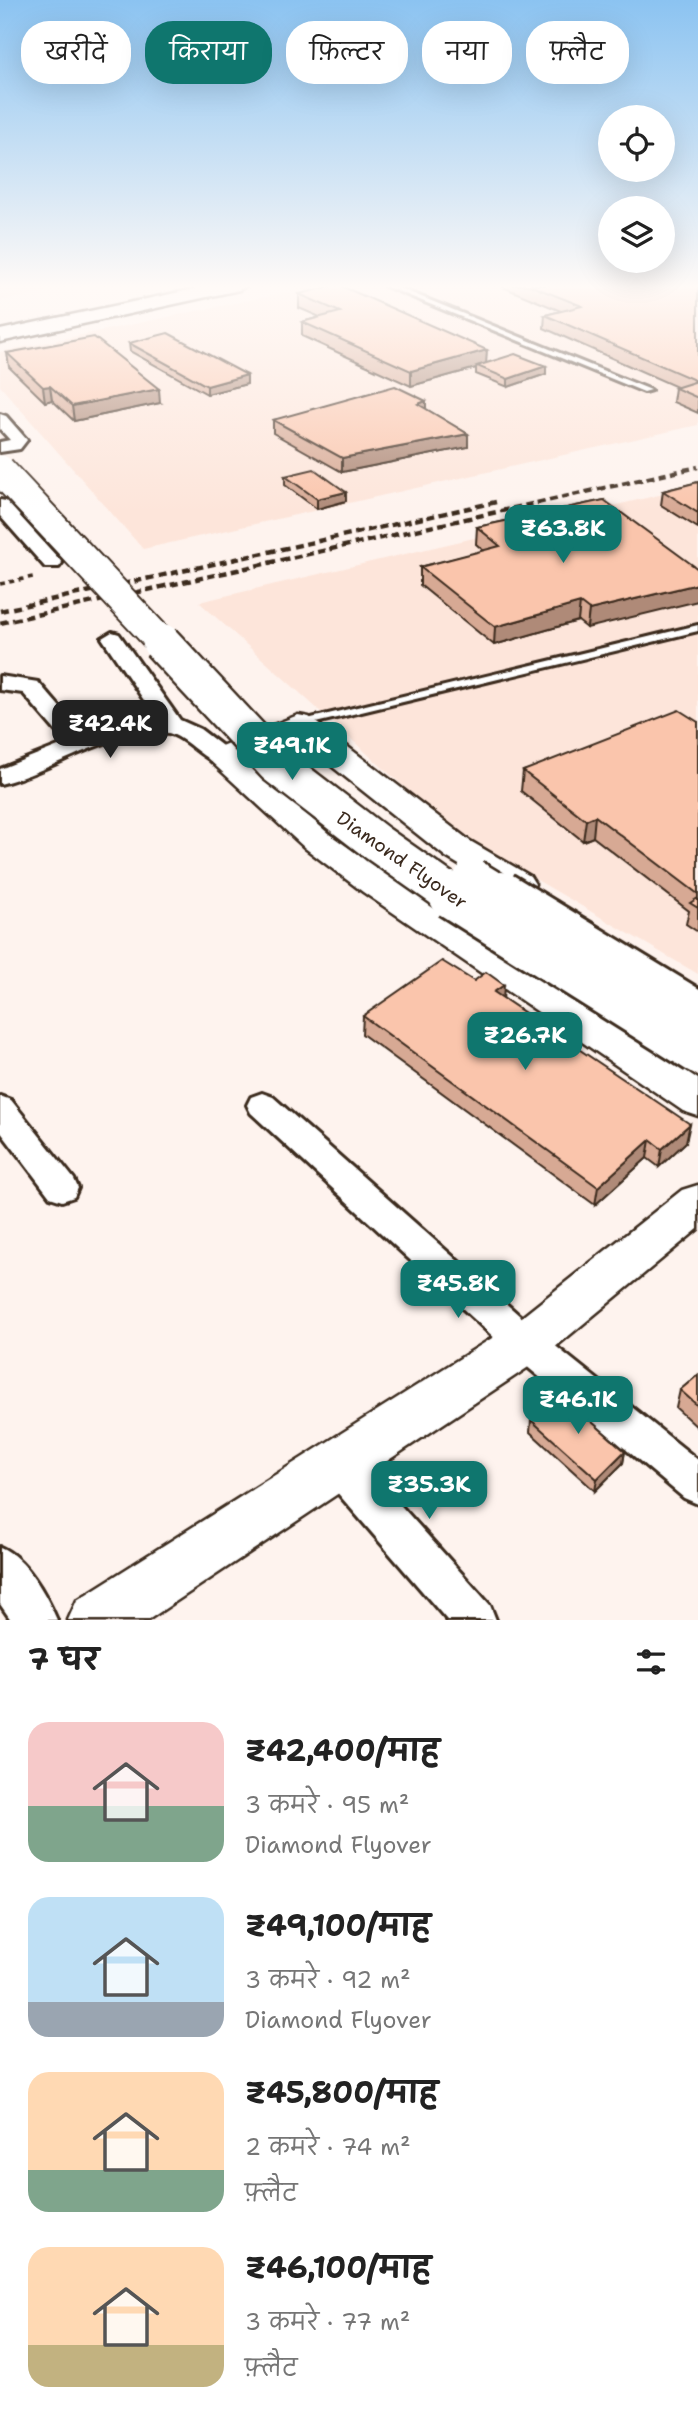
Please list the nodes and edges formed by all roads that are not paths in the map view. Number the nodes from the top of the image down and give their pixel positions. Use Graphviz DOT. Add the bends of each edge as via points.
graph roads {
  1 [pos="574,361"];
  2 [pos="647,390"];
  3 [pos="0,419"];
  4 [pos="0,442"];
  5 [pos="0,447"];
  6 [pos="0,470"];
  7 [pos="0,505"];
  8 [pos="49,568"];
  9 [pos="698,628"];
  10 [pos="112,638"];
  11 [pos="0,683"];
  12 [pos="172,724"];
  13 [pos="299,724"];
  14 [pos="80,746"];
  15 [pos="222,757"];
  16 [pos="0,777"];
  17 [pos="698,991"];
  18 [pos="698,1015"];
  19 [pos="698,1050"];
  20 [pos="698,1100"];
  21 [pos="262,1105"];
  22 [pos="0,1108"];
  23 [pos="62,1188"];
  24 [pos="698,1203"];
  25 [pos="525,1343"];
  26 [pos="337,1464"];
  27 [pos="698,1485"];
  28 [pos="0,1568"];
  29 [pos="36,1620"];
  30 [pos="97,1620"];
  31 [pos="475,1620"];
  1 -- 2 [label="lane"];
  3 -- 5 [label="street" via="19,440"];
  4 -- 18 [label="highway, Diamond Flyover, bridge" via="264,717 342,789 459,870"];
  6 -- 19 [label="highway, Diamond Flyover, bridge" via="276,765 323,805 426,880"];
  7 -- 8 [label="street"];
  9 -- 13 [label="lane"];
  10 -- 12 [label="street"];
  11 -- 14 [label="street" via="30,687"];
  12 -- 14 [label="street"];
  12 -- 15 [label="street"];
  13 -- 15 [label="street"];
  13 -- 17 [label="street" via="458,849"];
  14 -- 16 [label="street"];
  15 -- 20 [label="street" via="317,842"];
  21 -- 25 [label="street"];
  22 -- 23 [label="street"];
  24 -- 25 [label="street"];
  25 -- 26 [label="street"];
  25 -- 27 [label="street"];
  26 -- 30 [label="street"];
  26 -- 31 [label="street"];
  28 -- 29 [label="street"];
}
